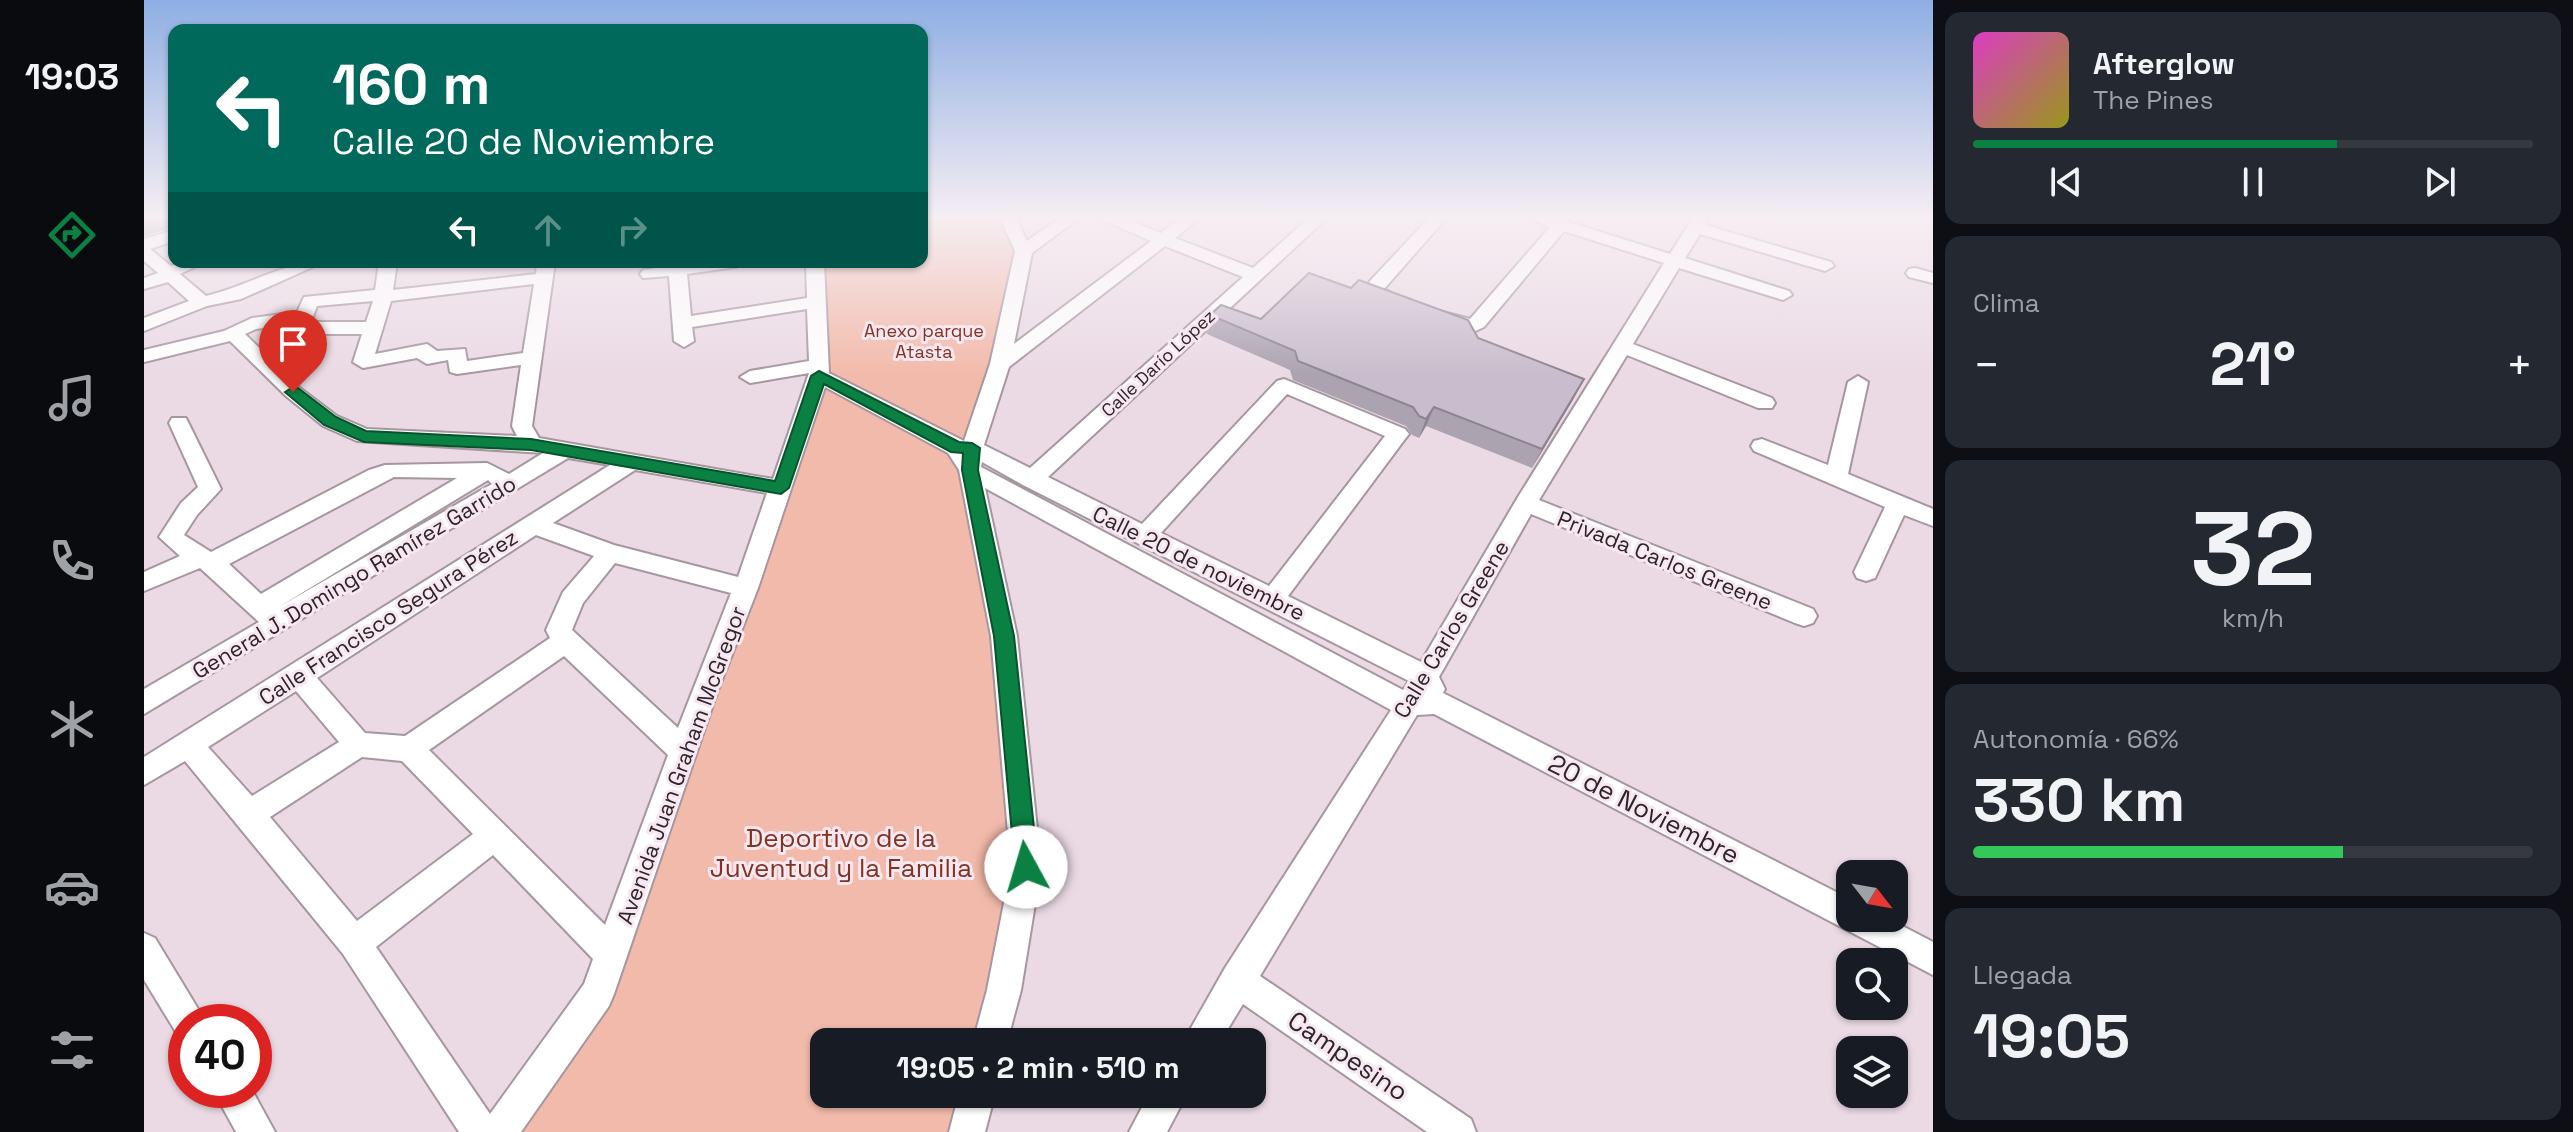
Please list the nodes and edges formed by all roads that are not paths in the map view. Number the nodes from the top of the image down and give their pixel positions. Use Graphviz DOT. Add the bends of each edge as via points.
graph roads {
  1 [pos="163,269"];
  2 [pos="181,269"];
  3 [pos="298,269"];
  4 [pos="387,269"];
  5 [pos="667,269"];
  6 [pos="677,269"];
  7 [pos="815,269"];
  8 [pos="1020,269"];
  9 [pos="1125,269"];
  10 [pos="1238,269"];
  11 [pos="1261,269"];
  12 [pos="1391,269"];
  13 [pos="1522,269"];
  14 [pos="1669,269"];
  15 [pos="1701,269"];
  16 [pos="545,270"];
  17 [pos="1915,273"];
  18 [pos="169,274"];
  19 [pos="649,274"];
  20 [pos="1254,275"];
  21 [pos="1933,278"];
  22 [pos="144,284"];
  23 [pos="1783,295"];
  24 [pos="383,296"];
  25 [pos="202,302"];
  26 [pos="816,302"];
  27 [pos="303,317"];
  28 [pos="144,325"];
  29 [pos="373,328"];
  30 [pos="231,334"];
  31 [pos="1622,346"];
  32 [pos="144,356"];
  33 [pos="531,358"];
  34 [pos="1000,364"];
  35 [pos="818,371"];
  36 [pos="750,377"];
  37 [pos="1858,382"];
  38 [pos="1765,403"];
  39 [pos="179,423"];
  40 [pos="522,444"];
  41 [pos="1762,446"];
  42 [pos="565,450"];
  43 [pos="966,455"];
  44 [pos="631,462"];
  45 [pos="485,471"];
  46 [pos="1836,478"];
  47 [pos="1031,480"];
  48 [pos="508,485"];
  49 [pos="781,488"];
  50 [pos="1526,503"];
  51 [pos="1897,505"];
  52 [pos="1933,518"];
  53 [pos="531,524"];
  54 [pos="1144,536"];
  55 [pos="610,553"];
  56 [pos="206,560"];
  57 [pos="1866,572"];
  58 [pos="144,582"];
  59 [pos="746,588"];
  60 [pos="1272,600"];
  61 [pos="268,615"];
  62 [pos="1804,616"];
  63 [pos="565,641"];
  64 [pos="299,676"];
  65 [pos="1432,689"];
  66 [pos="144,703"];
  67 [pos="1406,705"];
  68 [pos="188,745"];
  69 [pos="358,745"];
  70 [pos="409,749"];
  71 [pos="683,751"];
  72 [pos="144,772"];
  73 [pos="249,814"];
  74 [pos="495,836"];
  75 [pos="1836,908"];
  76 [pos="1881,932"];
  77 [pos="354,943"];
  78 [pos="144,949"];
  79 [pos="611,954"];
  80 [pos="1933,959"];
  81 [pos="1237,980"];
  82 [pos="178,1004"];
  83 [pos="994,1028"];
  84 [pos="1208,1028"];
  85 [pos="242,1108"];
  86 [pos="973,1108"];
  87 [pos="1161,1108"];
  88 [pos="257,1132"];
  89 [pos="480,1132"];
  90 [pos="499,1132"];
  91 [pos="967,1132"];
  92 [pos="1147,1132"];
  93 [pos="1458,1132"];
  1 -- 18 [label="street"];
  2 -- 18 [label="street"];
  3 -- 25 [label="street" via="235,295"];
  4 -- 24 [label="street"];
  5 -- 19 [label="street"];
  6 -- 26 [label="street" via="684,332"];
  7 -- 26 [label="street, Avenida Juan Graham McGregor"];
  8 -- 34 [label="street"];
  9 -- 34 [label="street"];
  10 -- 20 [label="street"];
  11 -- 20 [label="street, Calle Darío López"];
  12 -- 13 [label="street" via="1374,291 1471,327"];
  14 -- 31 [label="street, Calle Carlos Greene"];
  15 -- 23 [label="street"];
  16 -- 24 [label="street"];
  16 -- 33 [label="street"];
  17 -- 21 [label="street"];
  18 -- 22 [label="street"];
  18 -- 25 [label="street"];
  20 -- 47 [label="street, Calle Darío López"];
  24 -- 27 [label="street" via="310,301"];
  24 -- 29 [label="street"];
  25 -- 28 [label="street"];
  26 -- 35 [label="street, Avenida Juan Graham McGregor"];
  27 -- 29 [label="street" via="300,328"];
  27 -- 30 [label="street" via="252,324"];
  29 -- 33 [label="street" via="363,362 427,350 427,358 458,353 457,368"];
  30 -- 32 [label="street"];
  30 -- 40 [label="street" via="330,421 364,436"];
  31 -- 38 [label="street"];
  31 -- 50 [label="street, Calle Carlos Greene"];
  33 -- 40 [label="street"];
  34 -- 43 [label="street"];
  35 -- 36 [label="street"];
  35 -- 43 [label="street"];
  35 -- 49 [label="street, Avenida Juan Graham McGregor"];
  37 -- 46 [label="street"];
  39 -- 56 [label="street" via="210,489 171,537"];
  40 -- 42 [label="street"];
  40 -- 45 [label="street"];
  41 -- 46 [label="street"];
  42 -- 44 [label="street"];
  42 -- 48 [label="street, General J. Domingo Ramírez Garrido"];
  43 -- 47 [label="street, Calle 20 de noviembre"];
  43 -- 67 [label="street, Calle 20 de noviembre"];
  43 -- 83 [label="street" via="1004,636 1026,867"];
  44 -- 49 [label="street"];
  44 -- 53 [label="street, Calle Francisco Segura Pérez"];
  45 -- 48 [label="street"];
  45 -- 56 [label="street" via="393,470 377,475"];
  45 -- 61 [label="street"];
  46 -- 51 [label="street"];
  47 -- 54 [label="street, Calle 20 de noviembre"];
  48 -- 61 [label="street, General J. Domingo Ramírez Garrido"];
  49 -- 59 [label="street, Avenida Juan Graham McGregor"];
  50 -- 62 [label="street, Privada Carlos Greene"];
  50 -- 65 [label="street, Calle Carlos Greene"];
  51 -- 52 [label="street"];
  51 -- 57 [label="street"];
  53 -- 55 [label="street"];
  53 -- 64 [label="street, Calle Francisco Segura Pérez"];
  54 -- 60 [label="street, Calle 20 de noviembre"];
  54 -- 60 [label="street" via="1284,385 1398,434"];
  55 -- 59 [label="street"];
  55 -- 63 [label="street" via="572,599 559,630"];
  56 -- 58 [label="street"];
  56 -- 61 [label="street"];
  59 -- 71 [label="street, Avenida Juan Graham McGregor"];
  60 -- 65 [label="street, Calle 20 de noviembre"];
  61 -- 66 [label="street, General J. Domingo Ramírez Garrido"];
  63 -- 70 [label="street"];
  63 -- 71 [label="street"];
  64 -- 68 [label="street, Calle Francisco Segura Pérez"];
  64 -- 69 [label="street"];
  65 -- 67 [label="street"];
  65 -- 75 [label="street, 20 de Noviembre"];
  67 -- 81 [label="street, Calle Carlos Greene"];
  68 -- 72 [label="street, Calle Francisco Segura Pérez"];
  68 -- 73 [label="street"];
  69 -- 70 [label="street"];
  69 -- 73 [label="street"];
  70 -- 74 [label="street"];
  71 -- 79 [label="street, Avenida Juan Graham McGregor"];
  73 -- 77 [label="street"];
  74 -- 77 [label="street"];
  74 -- 79 [label="street"];
  76 -- 80 [label="street, 20 de Noviembre"];
  77 -- 89 [label="street"];
  78 -- 82 [label="street"];
  79 -- 90 [label="street, Avenida Juan Graham McGregor" via="597,994"];
  81 -- 84 [label="street, Calle Carlos Greene"];
  81 -- 93 [label="street, Campesino"];
  85 -- 88 [label="street"];
  86 -- 91 [label="street"];
  87 -- 92 [label="street"];
}
